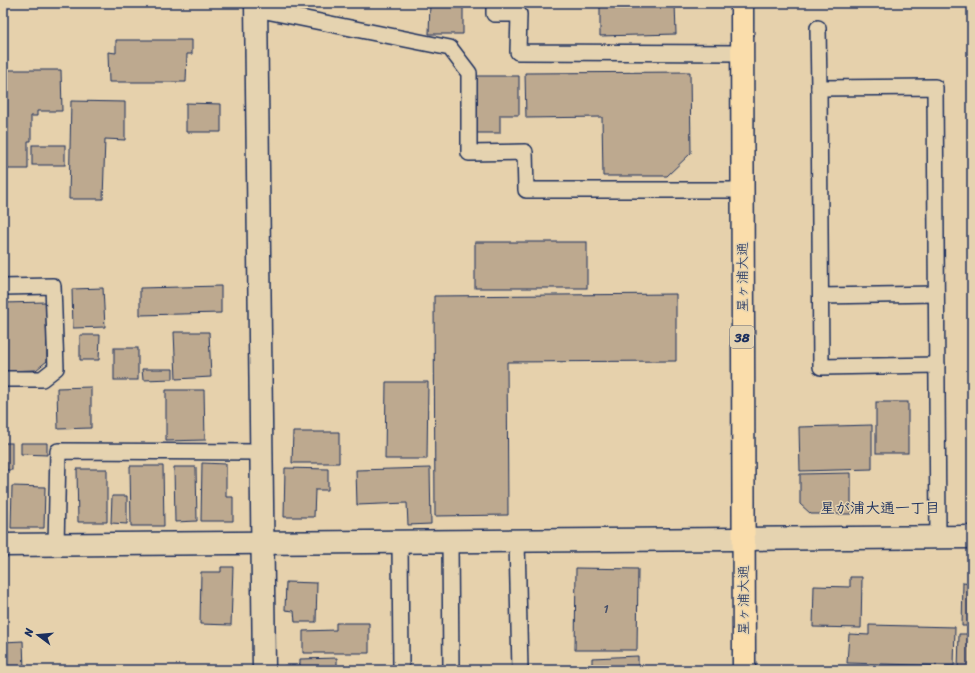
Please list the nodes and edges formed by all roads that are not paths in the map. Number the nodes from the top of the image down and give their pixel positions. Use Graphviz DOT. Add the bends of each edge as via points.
graph roads {
  1 [pos="494,3"];
  2 [pos="742,3"];
  3 [pos="256,6"];
  4 [pos="818,28"];
  5 [pos="742,53"];
  6 [pos="819,88"];
  7 [pos="742,190"];
  8 [pos="3,287"];
  9 [pos="936,294"];
  10 [pos="821,296"];
  11 [pos="937,366"];
  12 [pos="3,379"];
  13 [pos="261,452"];
  14 [pos="972,537"];
  15 [pos="938,538"];
  16 [pos="743,540"];
  17 [pos="450,541"];
  18 [pos="517,541"];
  19 [pos="262,542"];
  20 [pos="400,542"];
  21 [pos="3,545"];
  22 [pos="56,545"];
  23 [pos="264,670"];
  24 [pos="401,670"];
  25 [pos="451,670"];
  26 [pos="520,670"];
  27 [pos="744,670"];
  1 -- 5 [label="lane" via="494,14 519,14 518,52"];
  2 -- 5 [label="highway, 星ヶ浦大通 / 38"];
  3 -- 7 [label="lane" via="450,48 469,73 469,153 525,152 526,190"];
  3 -- 13 [label="street"];
  4 -- 6 [label="lane"];
  5 -- 7 [label="highway, 星ヶ浦大通 / 38"];
  6 -- 9 [label="lane" via="934,87"];
  6 -- 10 [label="lane"];
  7 -- 16 [label="highway, 星ヶ浦大通 / 38"];
  8 -- 12 [label="lane" via="53,286 56,368 42,379"];
  9 -- 10 [label="lane"];
  9 -- 11 [label="lane"];
  10 -- 11 [label="lane" via="821,366"];
  11 -- 15 [label="lane"];
  13 -- 19 [label="street"];
  13 -- 22 [label="lane" via="58,451"];
  14 -- 15 [label="street"];
  15 -- 16 [label="street"];
  16 -- 18 [label="street"];
  16 -- 27 [label="highway, 星ヶ浦大通 / 38"];
  17 -- 18 [label="street"];
  17 -- 20 [label="street"];
  17 -- 25 [label="lane"];
  18 -- 26 [label="lane"];
  19 -- 20 [label="street"];
  19 -- 22 [label="street"];
  19 -- 23 [label="street"];
  20 -- 24 [label="lane"];
  21 -- 22 [label="street"];
}
